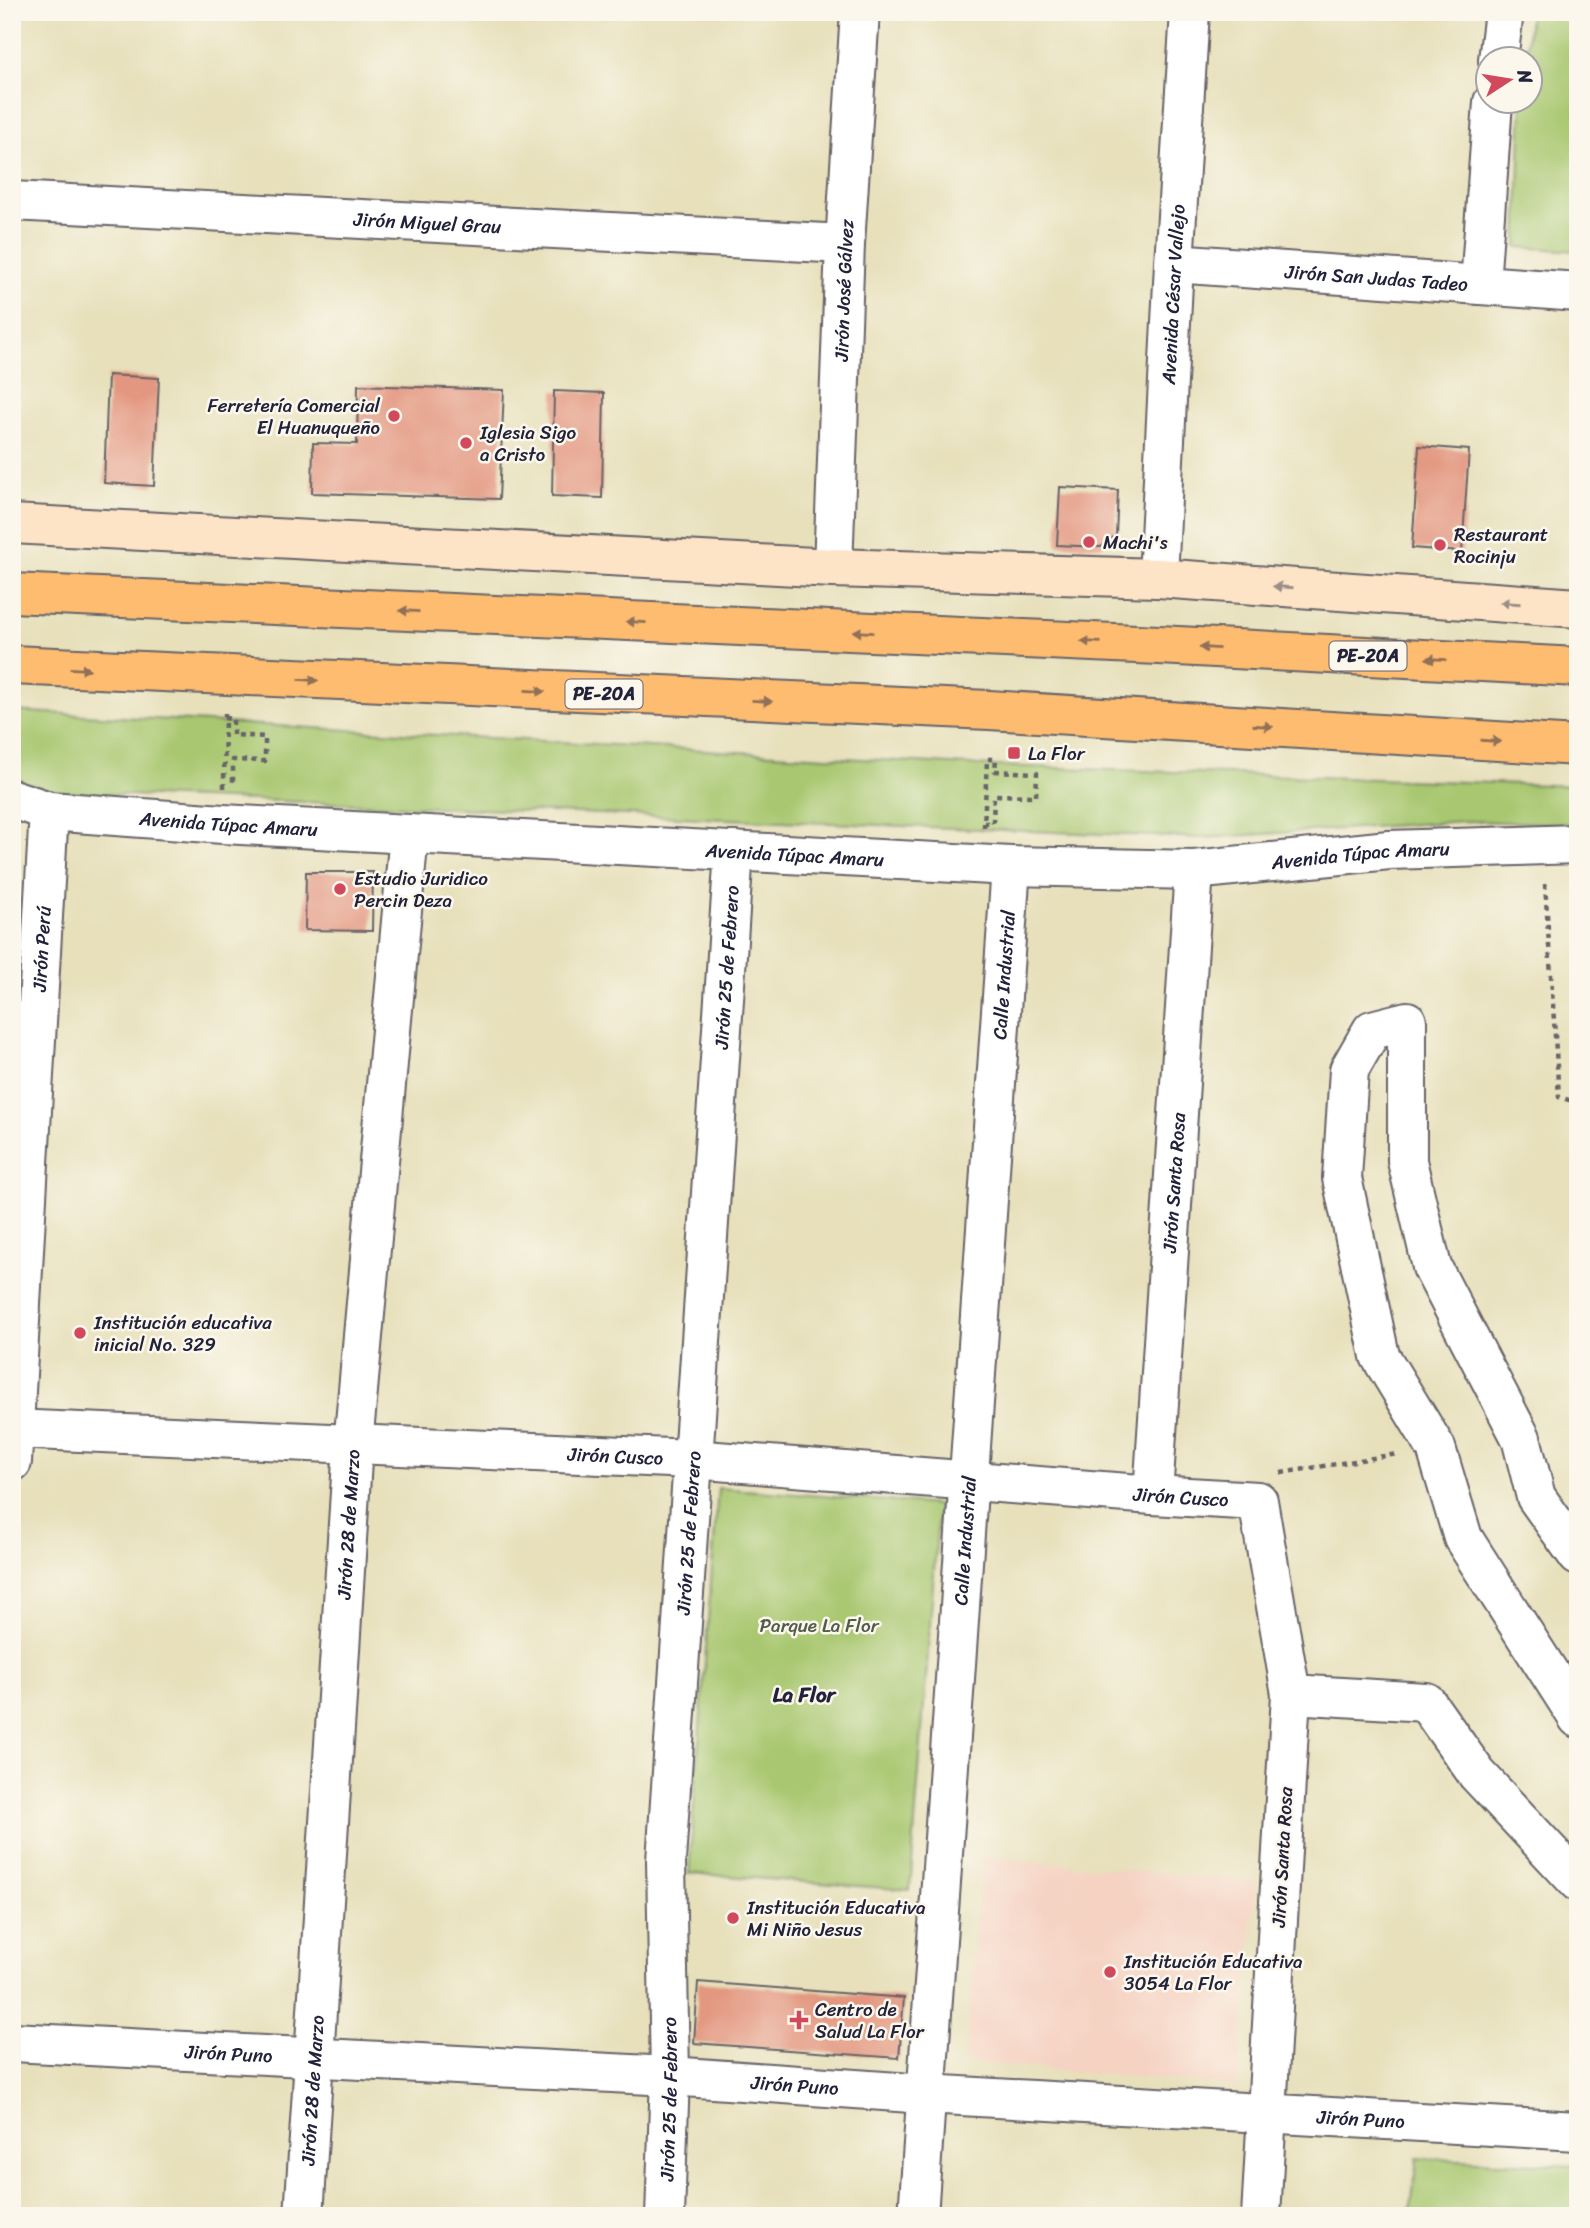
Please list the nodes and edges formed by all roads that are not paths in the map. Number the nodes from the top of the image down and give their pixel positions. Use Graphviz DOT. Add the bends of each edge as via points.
graph roads {
  1 [pos="860,12"];
  2 [pos="1190,12"];
  3 [pos="1504,12"];
  4 [pos="1500,46"];
  5 [pos="1492,116"];
  6 [pos="12,201"];
  7 [pos="845,244"];
  8 [pos="1174,263"];
  9 [pos="1480,285"];
  10 [pos="1578,292"];
  11 [pos="12,524"];
  12 [pos="833,568"];
  13 [pos="1158,578"];
  14 [pos="12,593"];
  15 [pos="1578,608"];
  16 [pos="12,665"];
  17 [pos="1578,667"];
  18 [pos="1578,746"];
  19 [pos="12,799"];
  20 [pos="49,811"];
  21 [pos="409,834"];
  22 [pos="1560,845"];
  23 [pos="734,851"];
  24 [pos="1011,866"];
  25 [pos="1194,870"];
  26 [pos="13,1440"];
  27 [pos="353,1444"];
  28 [pos="692,1459"];
  29 [pos="968,1481"];
  30 [pos="1153,1495"];
  31 [pos="1258,1501"];
  32 [pos="1578,1556"];
  33 [pos="1291,1694"];
  34 [pos="1578,1718"];
  35 [pos="1578,1882"];
  36 [pos="12,2042"];
  37 [pos="314,2059"];
  38 [pos="670,2076"];
  39 [pos="926,2094"];
  40 [pos="1268,2114"];
  41 [pos="1578,2131"];
  42 [pos="304,2216"];
  43 [pos="665,2216"];
  44 [pos="918,2216"];
  45 [pos="1261,2216"];
  1 -- 7 [label="street, Jirón José Gálvez"];
  2 -- 8 [label="street, Avenida César Vallejo"];
  3 -- 4 [label="street"];
  5 -- 9 [label="street"];
  6 -- 7 [label="street, Jirón Miguel Grau"];
  7 -- 12 [label="street, Jirón José Gálvez"];
  8 -- 9 [label="street, Jirón San Judas Tadeo"];
  8 -- 13 [label="street, Avenida César Vallejo"];
  9 -- 10 [label="street, Jirón San Judas Tadeo"];
  11 -- 12 [label="street"];
  12 -- 13 [label="street"];
  15 -- 13 [label="street, one-way"];
  17 -- 14 [label="highway, PE-20A, one-way"];
  16 -- 18 [label="highway, PE-20A, one-way" via="1016,712"];
  19 -- 20 [label="street, Avenida Túpac Amaru"];
  20 -- 21 [label="street, Avenida Túpac Amaru"];
  20 -- 26 [label="street, Jirón Perú"];
  21 -- 23 [label="street, Avenida Túpac Amaru"];
  21 -- 27 [label="street, Jirón 28 de Marzo"];
  22 -- 25 [label="street, Avenida Túpac Amaru" via="1390,850"];
  23 -- 24 [label="street, Avenida Túpac Amaru"];
  23 -- 28 [label="street, Jirón 25 de Febrero"];
  24 -- 25 [label="street, Avenida Túpac Amaru"];
  24 -- 29 [label="street, Calle Industrial"];
  25 -- 30 [label="street, Jirón Santa Rosa"];
  26 -- 27 [label="street, Jirón Cusco"];
  27 -- 28 [label="street, Jirón Cusco"];
  27 -- 37 [label="street, Jirón 28 de Marzo"];
  28 -- 29 [label="street, Jirón Cusco"];
  28 -- 38 [label="street, Jirón 25 de Febrero" via="666,1861"];
  29 -- 30 [label="street, Jirón Cusco"];
  29 -- 39 [label="street, Calle Industrial"];
  30 -- 31 [label="street, Jirón Cusco"];
  31 -- 33 [label="street, Jirón Santa Rosa"];
  32 -- 34 [label="street" via="1536,1497 1521,1438 1432,1268 1407,1161 1407,1021 1372,1030 1349,1070 1342,1178 1380,1356 1436,1448 1463,1538"];
  33 -- 35 [label="street" via="1426,1702 1477,1774"];
  33 -- 40 [label="street, Jirón Santa Rosa"];
  36 -- 37 [label="street, Jirón Puno"];
  37 -- 38 [label="street, Jirón Puno"];
  37 -- 42 [label="street, Jirón 28 de Marzo"];
  38 -- 39 [label="street, Jirón Puno"];
  38 -- 43 [label="street, Jirón 25 de Febrero"];
  39 -- 40 [label="street, Jirón Puno"];
  39 -- 44 [label="street, Calle Industrial"];
  40 -- 41 [label="street, Jirón Puno"];
  40 -- 45 [label="street, Jirón Santa Rosa"];
}
